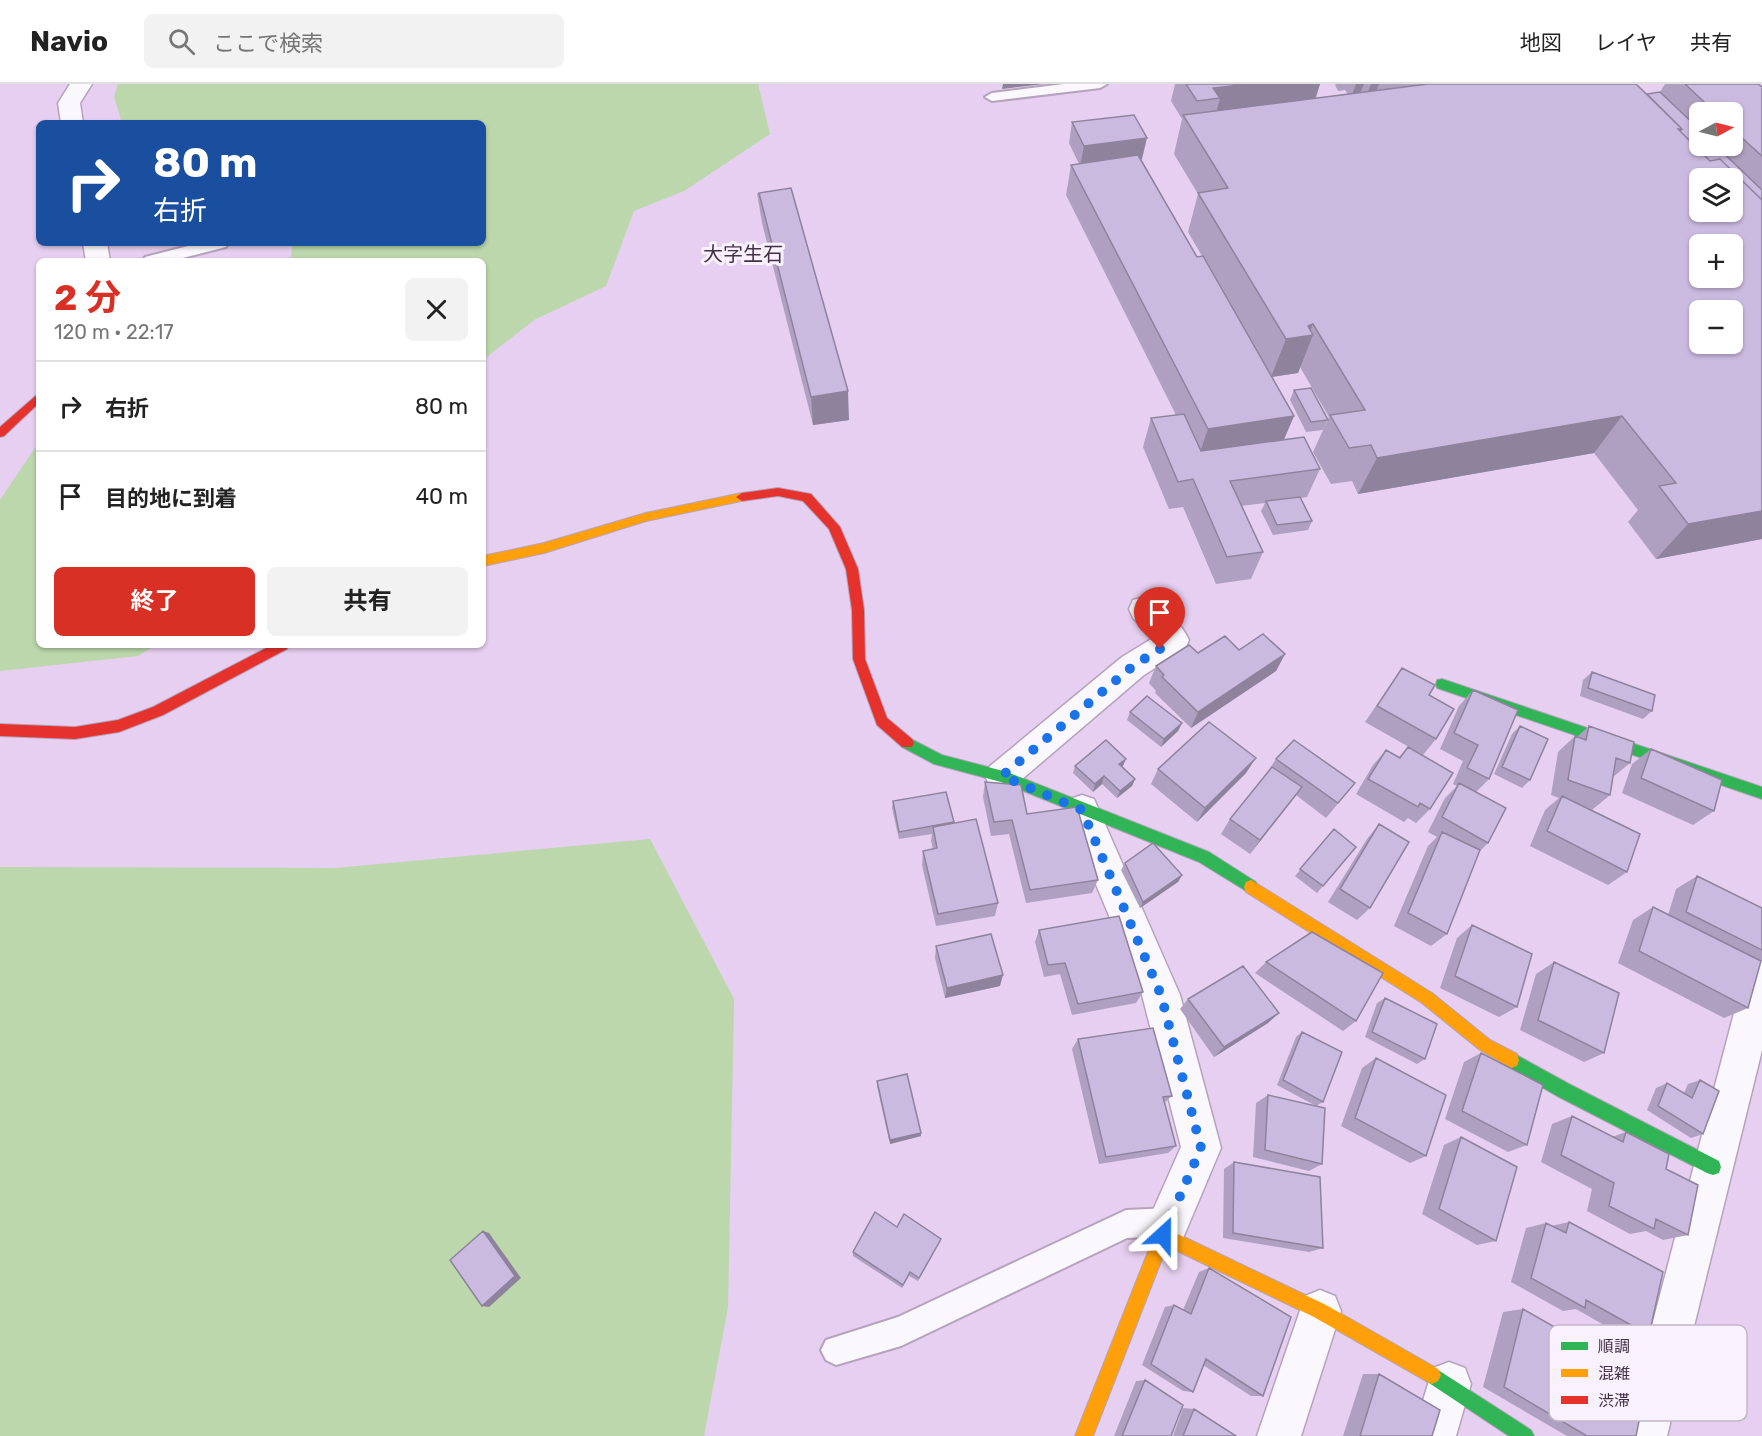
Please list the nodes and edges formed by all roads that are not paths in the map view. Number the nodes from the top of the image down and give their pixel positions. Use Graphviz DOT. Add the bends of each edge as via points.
graph roads {
  1 [pos="81,84"];
  2 [pos="1100,84"];
  3 [pos="992,97"];
  4 [pos="72,120"];
  5 [pos="208,246"];
  6 [pos="162,258"];
  7 [pos="36,400"];
  8 [pos="0,433"];
  9 [pos="486,560"];
  10 [pos="1144,609"];
  11 [pos="277,648"];
  12 [pos="1442,684"];
  13 [pos="0,730"];
  14 [pos="1002,776"];
  15 [pos="1762,793"];
  16 [pos="1082,810"];
  17 [pos="1762,975"];
  18 [pos="1713,1167"];
  19 [pos="1166,1228"];
  20 [pos="1320,1311"];
  21 [pos="1673,1325"];
  22 [pos="836,1350"];
  23 [pos="1449,1384"];
  24 [pos="1649,1421"];
  25 [pos="1084,1436"];
  26 [pos="1279,1436"];
  27 [pos="1434,1436"];
  28 [pos="1525,1436"];
  29 [pos="1645,1436"];
  1 -- 4 [label="street" via="69,103"];
  2 -- 3 [label="lane"];
  5 -- 6 [label="lane"];
  7 -- 8 [label="street"];
  9 -- 14 [label="street" via="544,548 646,517 735,498 778,492 807,497 834,527 852,569 859,659 882,720 904,742 939,760"];
  10 -- 14 [label="street" via="1174,640 1133,666"];
  11 -- 13 [label="street" via="158,711 119,726 75,733"];
  12 -- 15 [label="street"];
  14 -- 16 [label="street"];
  16 -- 18 [label="street" via="1204,857 1427,998 1485,1045"];
  16 -- 19 [label="street" via="1161,995 1201,1148"];
  17 -- 18 [label="street"];
  18 -- 21 [label="street"];
  19 -- 20 [label="street"];
  19 -- 22 [label="lane" via="1126,1224 901,1331"];
  19 -- 25 [label="street"];
  20 -- 23 [label="street"];
  20 -- 26 [label="street"];
  23 -- 27 [label="street"];
  23 -- 28 [label="street"];
  24 -- 29 [label="street"];
}
